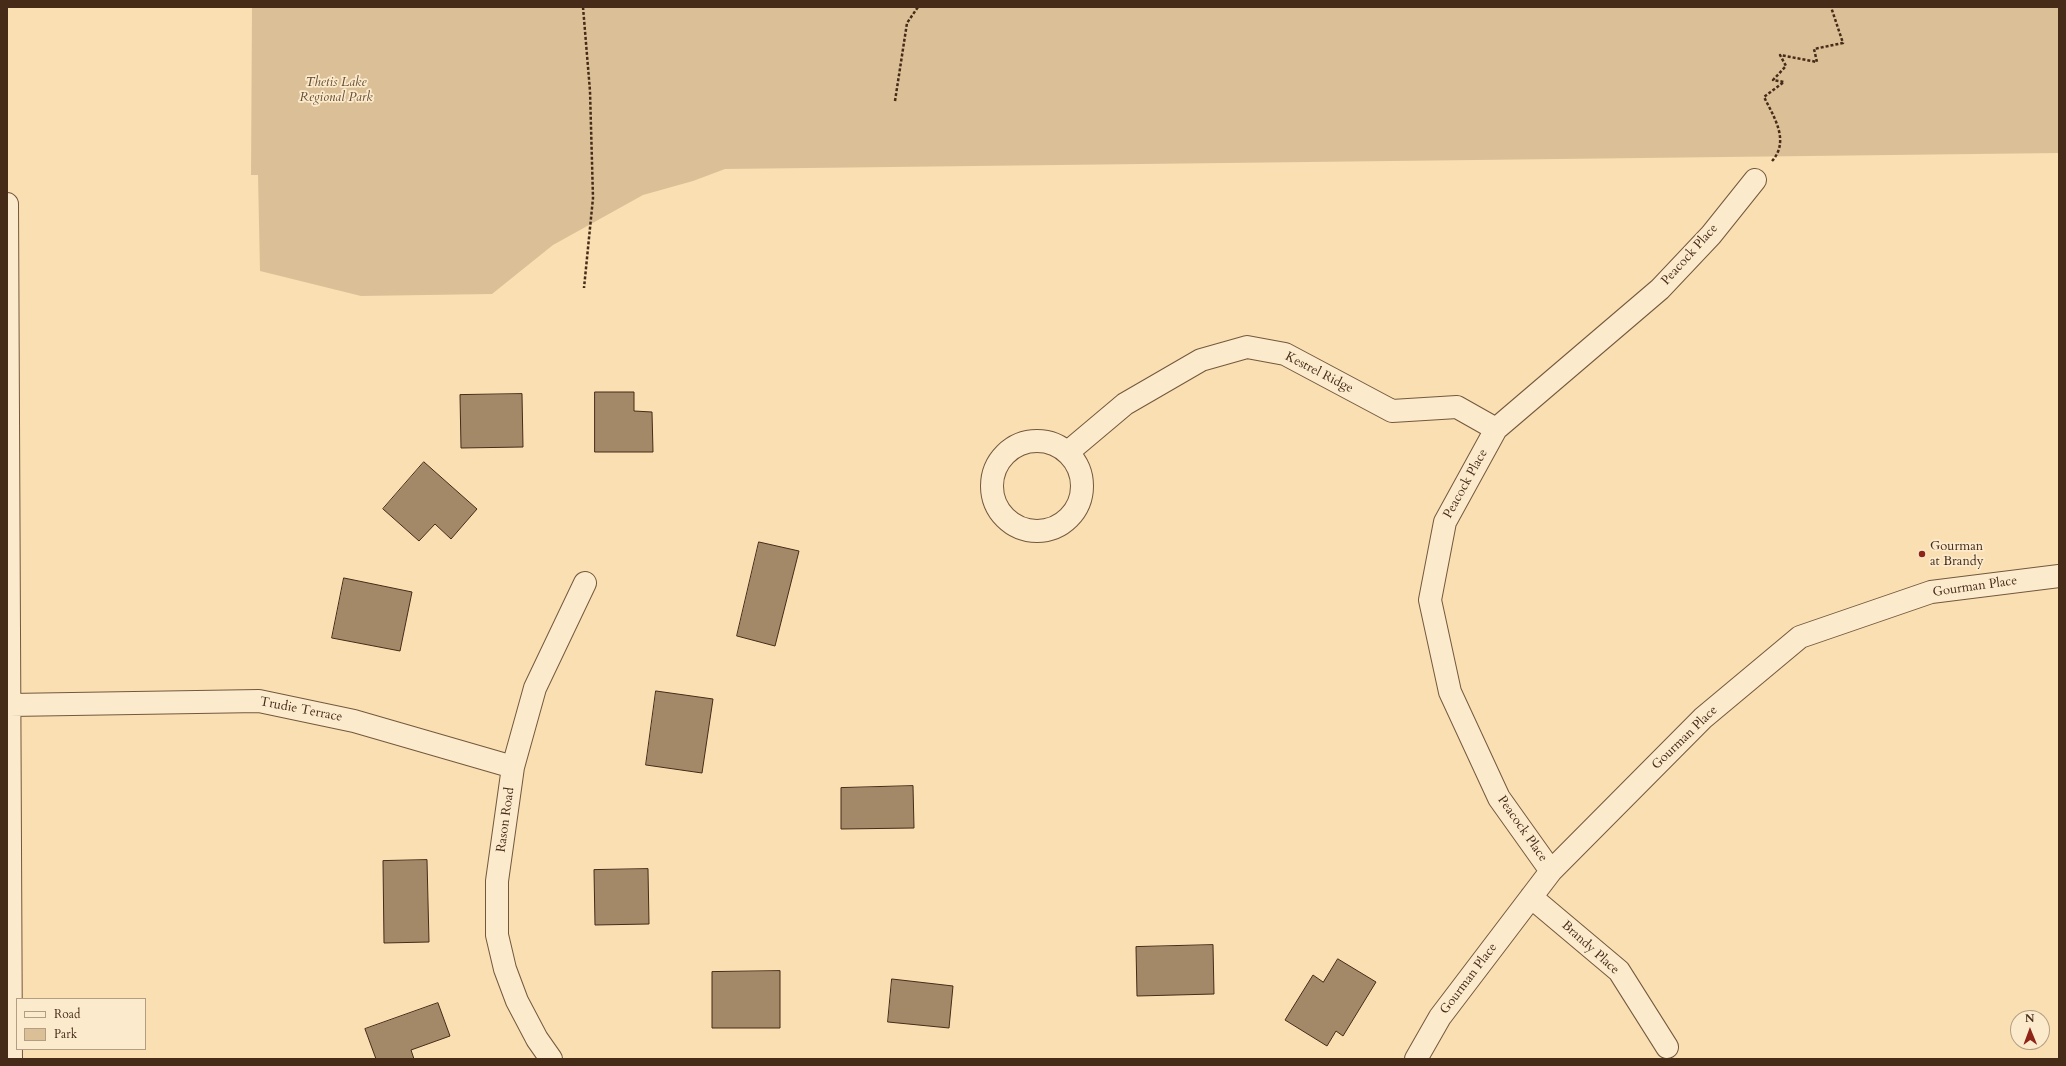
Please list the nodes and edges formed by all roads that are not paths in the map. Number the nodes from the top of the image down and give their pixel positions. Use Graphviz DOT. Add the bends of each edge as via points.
graph roads {
  1 [pos="1754,180"];
  2 [pos="7,204"];
  3 [pos="1496,429"];
  4 [pos="1068,452"];
  5 [pos="2059,576"];
  6 [pos="585,583"];
  7 [pos="10,705"];
  8 [pos="513,767"];
  9 [pos="1551,871"];
  10 [pos="1531,897"];
  11 [pos="1667,1046"];
  12 [pos="11,1059"];
  13 [pos="551,1059"];
  14 [pos="1416,1059"];
  1 -- 3 [label="street, Peacock Place" via="1711,235 1660,289"];
  2 -- 7 [label="street"];
  3 -- 4 [label="street, Kestrel Ridge" via="1457,407 1392,411 1285,354 1247,347 1201,360 1125,404"];
  3 -- 9 [label="street, Peacock Place" via="1445,522 1430,600 1450,692 1499,798"];
  4 -- 4 [label="street" via="1053,443 1035,440 1018,444 1004,454 994,470 991,487 995,505 1005,519 1021,529 1038,531 1056,527 1070,517 1080,502 1083,484 1078,467"];
  5 -- 9 [label="street, Gourman Place" via="1930,592 1800,637 1702,718"];
  6 -- 8 [label="street, Rason Road" via="535,688"];
  7 -- 8 [label="street, Trudie Terrace" via="259,701 354,721"];
  7 -- 12 [label="street"];
  8 -- 13 [label="street, Rason Road" via="497,881 497,935 505,969 517,1001 536,1039"];
  9 -- 10 [label="street, Gourman Place"];
  10 -- 11 [label="street, Brandy Place" via="1618,971"];
  10 -- 14 [label="street, Gourman Place" via="1440,1017"];
}
